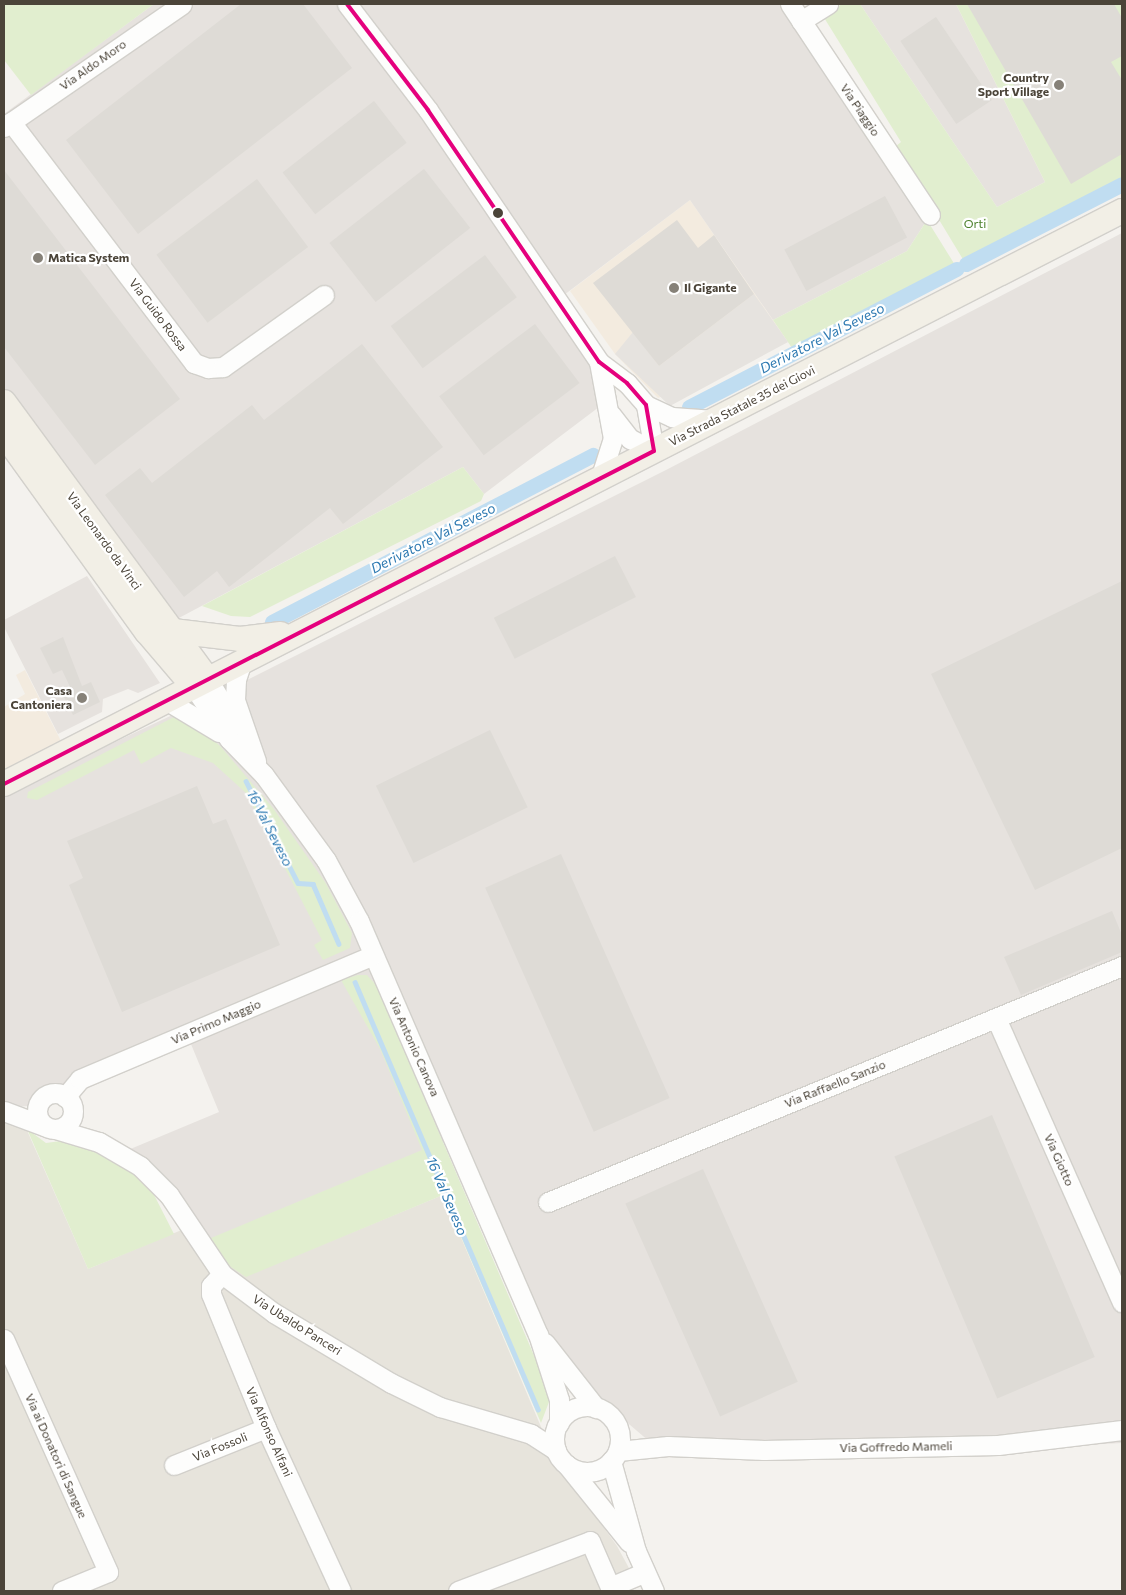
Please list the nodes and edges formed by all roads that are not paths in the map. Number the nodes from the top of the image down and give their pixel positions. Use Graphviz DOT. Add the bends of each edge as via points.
graph roads {
  1 [pos="182,4"];
  2 [pos="347,4"];
  3 [pos="790,4"];
  4 [pos="828,4"];
  5 [pos="801,21"];
  6 [pos="8,125"];
  7 [pos="1122,211"];
  8 [pos="930,215"];
  9 [pos="324,295"];
  10 [pos="599,362"];
  11 [pos="4,402"];
  12 [pos="646,405"];
  13 [pos="611,415"];
  14 [pos="714,420"];
  15 [pos="4,434"];
  16 [pos="654,451"];
  17 [pos="600,479"];
  18 [pos="308,629"];
  19 [pos="173,631"];
  20 [pos="242,660"];
  21 [pos="200,682"];
  22 [pos="166,700"];
  23 [pos="229,739"];
  24 [pos="248,744"];
  25 [pos="264,775"];
  26 [pos="4,784"];
  27 [pos="373,955"];
  28 [pos="1122,966"];
  29 [pos="996,1018"];
  30 [pos="65,1097"];
  31 [pos="40,1100"];
  32 [pos="6,1111"];
  33 [pos="49,1128"];
  34 [pos="548,1202"];
  35 [pos="222,1274"];
  36 [pos="1122,1302"];
  37 [pos="538,1334"];
  38 [pos="4,1339"];
  39 [pos="596,1408"];
  40 [pos="559,1423"];
  41 [pos="617,1426"];
  42 [pos="266,1428"];
  43 [pos="1122,1430"];
  44 [pos="668,1446"];
  45 [pos="614,1456"];
  46 [pos="561,1457"];
  47 [pos="174,1465"];
  48 [pos="636,1551"];
  49 [pos="645,1572"];
  50 [pos="62,1591"];
  51 [pos="341,1591"];
  52 [pos="458,1591"];
  53 [pos="654,1591"];
  1 -- 6 [label="street, Via Aldo Moro"];
  2 -- 10 [label="street" via="428,110"];
  3 -- 5 [label="street, Via Piaggio"];
  4 -- 5 [label="street"];
  5 -- 8 [label="street, Via Piaggio"];
  6 -- 9 [label="street, Via Guido Rossa" via="194,363 208,368 223,367"];
  7 -- 14 [label="main road, Via Strada Statale 35 dei Giovi"];
  10 -- 12 [label="street" via="628,383"];
  10 -- 13 [label="street"];
  11 -- 19 [label="main road, Via Leonardo da Vinci"];
  12 -- 14 [label="street" via="672,417"];
  12 -- 16 [label="street"];
  13 -- 16 [label="street" via="630,439"];
  13 -- 17 [label="street" via="612,448"];
  14 -- 16 [label="main road, Via Strada Statale 35 dei Giovi"];
  15 -- 21 [label="main road, Via Leonardo da Vinci" via="147,632"];
  16 -- 17 [label="main road, Via Strada Statale 35 dei Giovi"];
  17 -- 18 [label="main road, Via Strada Statale 35 dei Giovi"];
  18 -- 19 [label="main road" via="260,638"];
  18 -- 20 [label="main road"];
  19 -- 21 [label="main road, Via Leonardo da Vinci"];
  20 -- 21 [label="main road"];
  20 -- 24 [label="street, Via Antonio Canova" via="234,690"];
  21 -- 22 [label="main road"];
  21 -- 23 [label="street, Via Antonio Canova"];
  21 -- 24 [label="street, Via Antonio Canova"];
  22 -- 23 [label="street, Via Antonio Canova"];
  22 -- 26 [label="main road"];
  23 -- 25 [label="street, Via Antonio Canova"];
  24 -- 25 [label="street, Via Antonio Canova"];
  25 -- 27 [label="street, Via Antonio Canova" via="326,860"];
  27 -- 30 [label="street, Via Primo Maggio" via="80,1079"];
  27 -- 37 [label="street, Via Antonio Canova"];
  28 -- 29 [label="street, Via Raffaello Sanzio"];
  29 -- 34 [label="street, Via Raffaello Sanzio"];
  29 -- 36 [label="street, Via Giotto"];
  30 -- 31 [label="street" via="55,1093"];
  30 -- 33 [label="street" via="72,1106 72,1117 65,1126"];
  31 -- 32 [label="street"];
  31 -- 33 [label="street" via="37,1111"];
  32 -- 33 [label="street, Via Ubaldo Panceri"];
  33 -- 35 [label="street, Via Ubaldo Panceri" via="99,1142 128,1156 151,1174"];
  35 -- 42 [label="street, Via Alfonso Alfani" via="211,1286 212,1294"];
  35 -- 46 [label="street, Via Ubaldo Panceri" via="274,1313 392,1383 457,1414 540,1438"];
  37 -- 39 [label="street, Via Antonio Canova"];
  37 -- 40 [label="street, Via Antonio Canova" via="559,1400"];
  38 -- 50 [label="street, Via ai Donatori di Sangue" via="108,1572"];
  39 -- 40 [label="street" via="575,1409"];
  39 -- 41 [label="street"];
  40 -- 46 [label="street"];
  41 -- 44 [label="street"];
  41 -- 45 [label="street"];
  42 -- 47 [label="street, Via Fossoli"];
  42 -- 51 [label="street, Via Alfonso Alfani"];
  43 -- 44 [label="street, Via Goffredo Mameli" via="998,1445 773,1450"];
  44 -- 45 [label="street"];
  45 -- 46 [label="street" via="595,1471"];
  45 -- 48 [label="street"];
  46 -- 48 [label="street"];
  48 -- 49 [label="street"];
  49 -- 52 [label="street" via="610,1587 590,1541"];
  49 -- 53 [label="street"];
}
